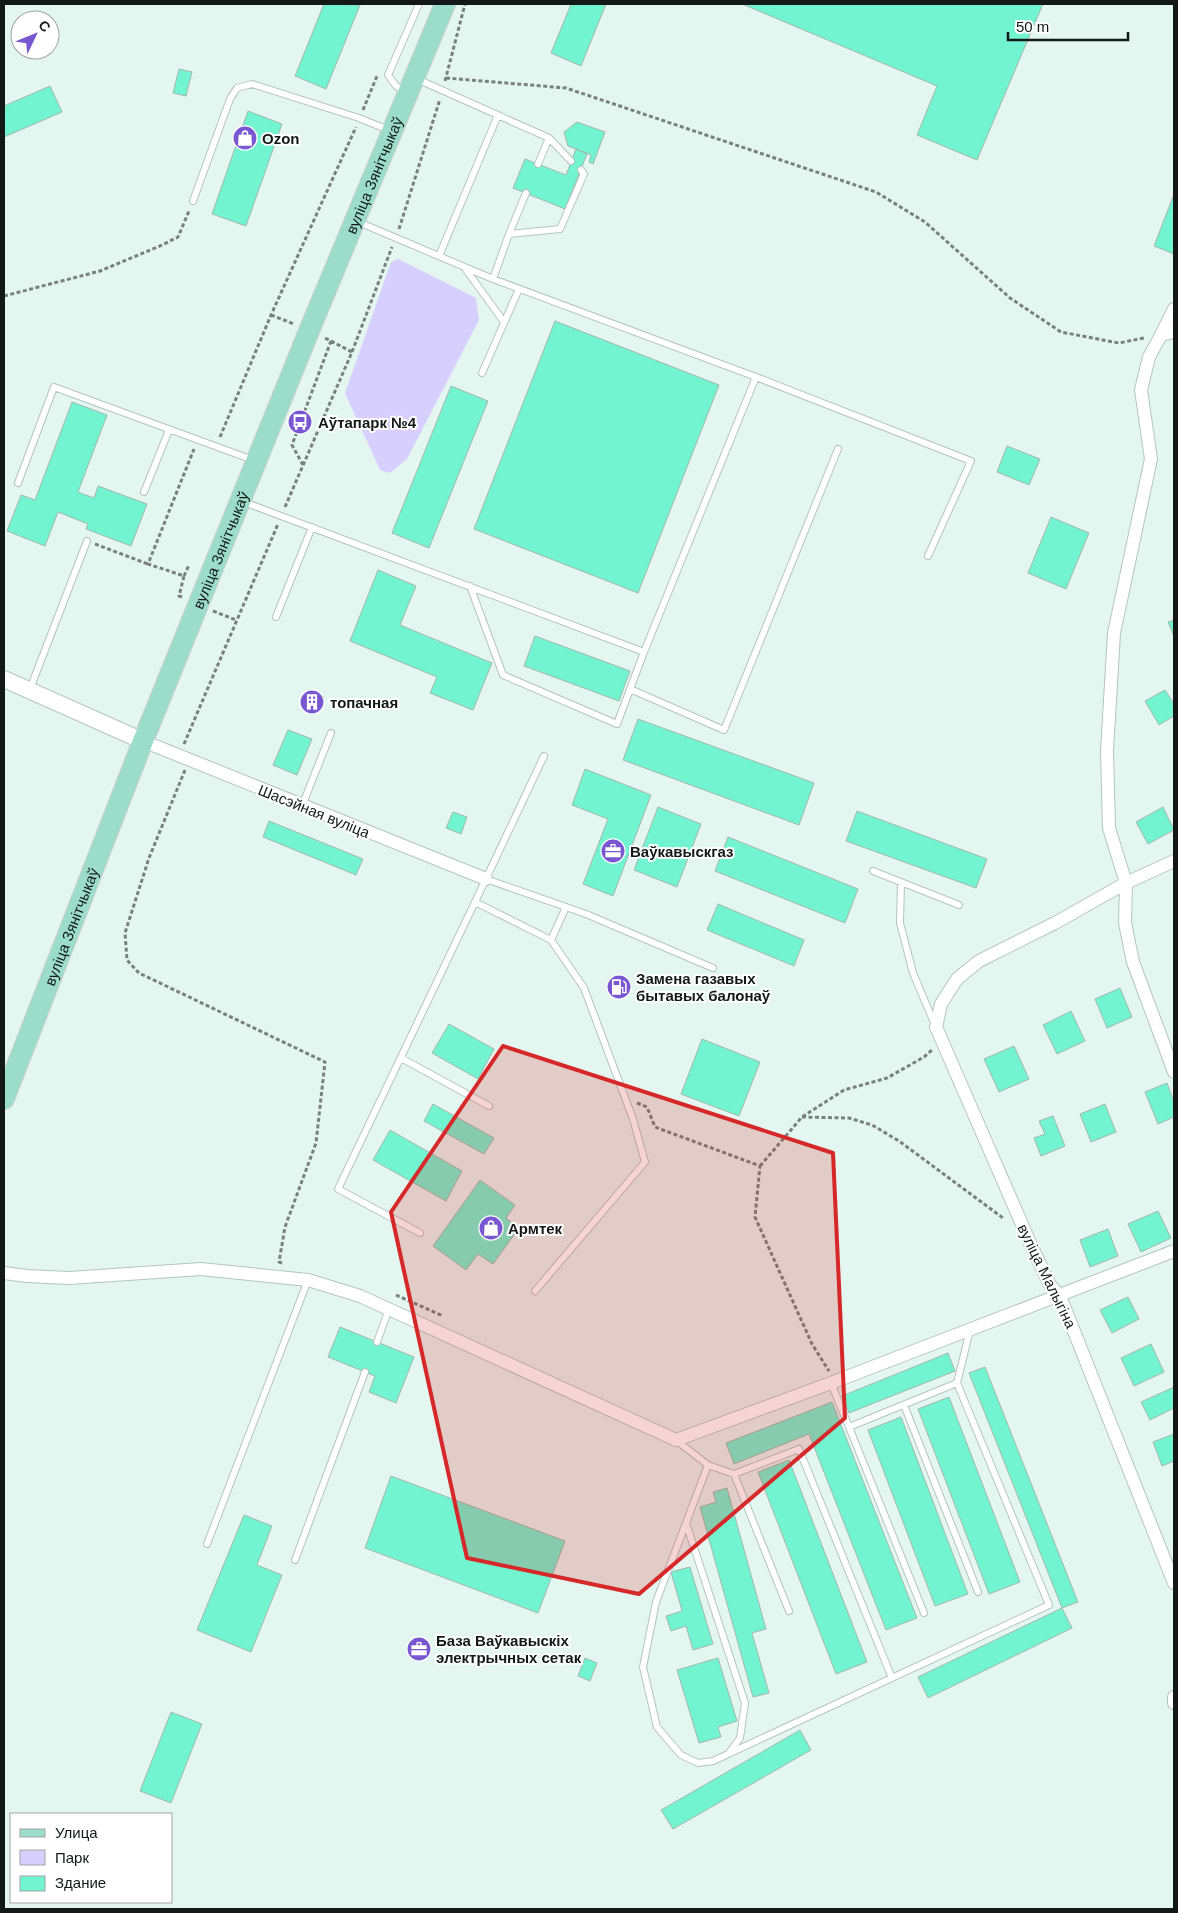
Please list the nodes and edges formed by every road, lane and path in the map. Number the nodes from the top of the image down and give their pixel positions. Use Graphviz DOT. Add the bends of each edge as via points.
graph roads {
  1 [pos="419,4"];
  2 [pos="445,4"];
  3 [pos="465,4"];
  4 [pos="378,73"];
  5 [pos="446,78"];
  6 [pos="411,85"];
  7 [pos="443,90"];
  8 [pos="498,115"];
  9 [pos="359,118"];
  10 [pos="392,131"];
  11 [pos="549,138"];
  12 [pos="572,161"];
  13 [pos="538,164"];
  14 [pos="580,170"];
  15 [pos="526,193"];
  16 [pos="193,201"];
  17 [pos="355,221"];
  18 [pos="509,234"];
  19 [pos="396,238"];
  20 [pos="439,256"];
  21 [pos="463,266"];
  22 [pos="493,279"];
  23 [pos="519,289"];
  24 [pos="4,296"];
  25 [pos="1174,309"];
  26 [pos="504,322"];
  27 [pos="1168,334"];
  28 [pos="331,341"];
  29 [pos="352,352"];
  30 [pos="482,373"];
  31 [pos="756,377"];
  32 [pos="168,430"];
  33 [pos="198,440"];
  34 [pos="216,447"];
  35 [pos="838,449"];
  36 [pos="257,461"];
  37 [pos="18,483"];
  38 [pos="144,492"];
  39 [pos="240,501"];
  40 [pos="282,516"];
  41 [pos="312,527"];
  42 [pos="87,541"];
  43 [pos="928,556"];
  44 [pos="148,564"];
  45 [pos="189,566"];
  46 [pos="184,576"];
  47 [pos="470,586"];
  48 [pos="199,604"];
  49 [pos="276,617"];
  50 [pos="236,620"];
  51 [pos="644,652"];
  52 [pos="4,679"];
  53 [pos="630,689"];
  54 [pos="30,690"];
  55 [pos="331,733"];
  56 [pos="143,740"];
  57 [pos="544,756"];
  58 [pos="184,758"];
  59 [pos="302,806"];
  60 [pos="1174,861"];
  61 [pos="873,871"];
  62 [pos="486,879"];
  63 [pos="901,882"];
  64 [pos="1126,883"];
  65 [pos="475,902"];
  66 [pos="959,904"];
  67 [pos="566,907"];
  68 [pos="551,940"];
  69 [pos="713,968"];
  70 [pos="936,1027"];
  71 [pos="942,1042"];
  72 [pos="401,1058"];
  73 [pos="1174,1072"];
  74 [pos="4,1099"];
  75 [pos="626,1101"];
  76 [pos="489,1106"];
  77 [pos="802,1117"];
  78 [pos="760,1166"];
  79 [pos="1005,1219"];
  80 [pos="420,1233"];
  81 [pos="1174,1251"];
  82 [pos="288,1263"];
  83 [pos="4,1273"];
  84 [pos="308,1280"];
  85 [pos="535,1291"];
  86 [pos="389,1293"];
  87 [pos="1060,1296"];
  88 [pos="389,1309"];
  89 [pos="452,1321"];
  90 [pos="970,1329"];
  91 [pos="377,1342"];
  92 [pos="365,1372"];
  93 [pos="826,1379"];
  94 [pos="957,1383"];
  95 [pos="904,1405"];
  96 [pos="849,1427"];
  97 [pos="676,1440"];
  98 [pos="708,1465"];
  99 [pos="734,1474"];
  100 [pos="686,1523"];
  101 [pos="207,1544"];
  102 [pos="295,1560"];
  103 [pos="1174,1583"];
  104 [pos="978,1592"];
  105 [pos="789,1611"];
  106 [pos="924,1613"];
  107 [pos="892,1678"];
  108 [pos="1174,1697"];
  109 [pos="1174,1703"];
  110 [pos="730,1753"];
  1 -- 6 [label="lane" via="388,75 396,86"];
  2 -- 6 [label="main road, вуліца Зянітчыкаў"];
  3 -- 5 [label="path"];
  4 -- 9 [label="path"];
  5 -- 7 [label="path"];
  5 -- 27 [label="path" via="566,88 876,192 925,222 1010,298 1061,332 1119,343"];
  6 -- 7 [label="lane"];
  6 -- 10 [label="main road, вуліца Зянітчыкаў"];
  7 -- 8 [label="lane"];
  7 -- 19 [label="path"];
  8 -- 11 [label="lane"];
  8 -- 20 [label="lane"];
  9 -- 10 [label="lane"];
  9 -- 16 [label="lane" via="252,84 237,88 230,99"];
  9 -- 34 [label="path"];
  10 -- 17 [label="main road, вуліца Зянітчыкаў"];
  11 -- 12 [label="lane"];
  11 -- 13 [label="lane"];
  14 -- 18 [label="lane" via="584,174 560,229"];
  15 -- 18 [label="lane"];
  16 -- 24 [label="path" via="178,237 100,272"];
  17 -- 19 [label="lane"];
  17 -- 36 [label="main road, вуліца Зянітчыкаў"];
  18 -- 22 [label="lane"];
  19 -- 20 [label="lane"];
  19 -- 29 [label="path"];
  20 -- 21 [label="lane"];
  21 -- 22 [label="lane"];
  21 -- 26 [label="lane"];
  22 -- 23 [label="lane"];
  23 -- 26 [label="lane"];
  23 -- 31 [label="lane"];
  25 -- 27 [label="street"];
  26 -- 30 [label="lane"];
  27 -- 64 [label="street" via="1149,357 1141,390 1151,459 1114,633 1107,751 1110,828"];
  28 -- 29 [label="path"];
  29 -- 40 [label="path"];
  31 -- 43 [label="lane" via="970,460"];
  31 -- 51 [label="lane"];
  32 -- 33 [label="lane"];
  32 -- 37 [label="lane" via="54,387"];
  32 -- 38 [label="lane"];
  33 -- 34 [label="lane"];
  33 -- 44 [label="path"];
  34 -- 36 [label="lane"];
  35 -- 53 [label="lane" via="724,730"];
  36 -- 39 [label="main road, вуліца Зянітчыкаў"];
  39 -- 40 [label="lane"];
  39 -- 48 [label="main road, вуліца Зянітчыкаў"];
  40 -- 41 [label="lane"];
  40 -- 50 [label="path"];
  41 -- 47 [label="lane"];
  41 -- 49 [label="lane"];
  42 -- 44 [label="path"];
  42 -- 54 [label="lane"];
  44 -- 46 [label="path"];
  45 -- 46 [label="path"];
  46 -- 48 [label="path" via="179,596"];
  47 -- 51 [label="lane"];
  47 -- 53 [label="lane" via="503,675 617,724"];
  48 -- 50 [label="path"];
  48 -- 56 [label="main road, вуліца Зянітчыкаў"];
  50 -- 58 [label="path"];
  51 -- 53 [label="lane"];
  52 -- 54 [label="street"];
  54 -- 56 [label="street"];
  55 -- 59 [label="lane"];
  56 -- 58 [label="street, Шасэйная вуліца"];
  56 -- 74 [label="main road, вуліца Зянітчыкаў"];
  57 -- 62 [label="lane"];
  58 -- 59 [label="street, Шасэйная вуліца"];
  58 -- 82 [label="path" via="125,933 127,960 139,973 325,1062 316,1143 285,1226 279,1262"];
  59 -- 62 [label="street, Шасэйная вуліца"];
  60 -- 64 [label="street"];
  61 -- 63 [label="lane"];
  62 -- 65 [label="lane"];
  62 -- 67 [label="lane"];
  63 -- 66 [label="lane"];
  63 -- 70 [label="lane" via="900,923 913,973"];
  64 -- 70 [label="street" via="979,961 957,979 941,1004"];
  64 -- 73 [label="street" via="1126,923 1133,962"];
  65 -- 68 [label="lane"];
  65 -- 72 [label="lane"];
  67 -- 68 [label="lane"];
  67 -- 69 [label="lane"];
  68 -- 75 [label="lane" via="584,988"];
  70 -- 71 [label="street, вуліца Малыгіна"];
  71 -- 77 [label="path" via="924,1057 887,1078 844,1090"];
  71 -- 87 [label="street, вуліца Малыгіна" via="1050,1286"];
  72 -- 76 [label="lane"];
  72 -- 80 [label="lane" via="338,1189"];
  75 -- 78 [label="path" via="647,1107 655,1127"];
  75 -- 85 [label="lane" via="645,1162"];
  77 -- 78 [label="path"];
  77 -- 79 [label="path" via="849,1118 872,1125 899,1141"];
  78 -- 93 [label="path" via="755,1217 812,1344 830,1372"];
  81 -- 87 [label="street"];
  83 -- 84 [label="street" via="70,1278 202,1269"];
  84 -- 88 [label="street"];
  84 -- 101 [label="lane"];
  86 -- 89 [label="path"];
  87 -- 90 [label="street"];
  87 -- 103 [label="street, вуліца Малыгіна"];
  88 -- 91 [label="lane"];
  88 -- 97 [label="street"];
  90 -- 93 [label="street"];
  90 -- 94 [label="lane"];
  92 -- 102 [label="lane"];
  93 -- 96 [label="lane"];
  93 -- 97 [label="street"];
  94 -- 95 [label="lane"];
  94 -- 107 [label="lane" via="1049,1605"];
  95 -- 96 [label="lane"];
  95 -- 104 [label="lane"];
  96 -- 106 [label="lane"];
  97 -- 98 [label="lane"];
  98 -- 99 [label="lane"];
  98 -- 100 [label="lane"];
  99 -- 105 [label="lane"];
  99 -- 107 [label="lane" via="799,1450"];
  100 -- 110 [label="lane" via="746,1704 740,1738"];
  100 -- 110 [label="lane" via="656,1602 643,1667 657,1727 681,1755 698,1763 713,1761"];
  107 -- 110 [label="lane"];
  108 -- 109 [label="street"];
}
